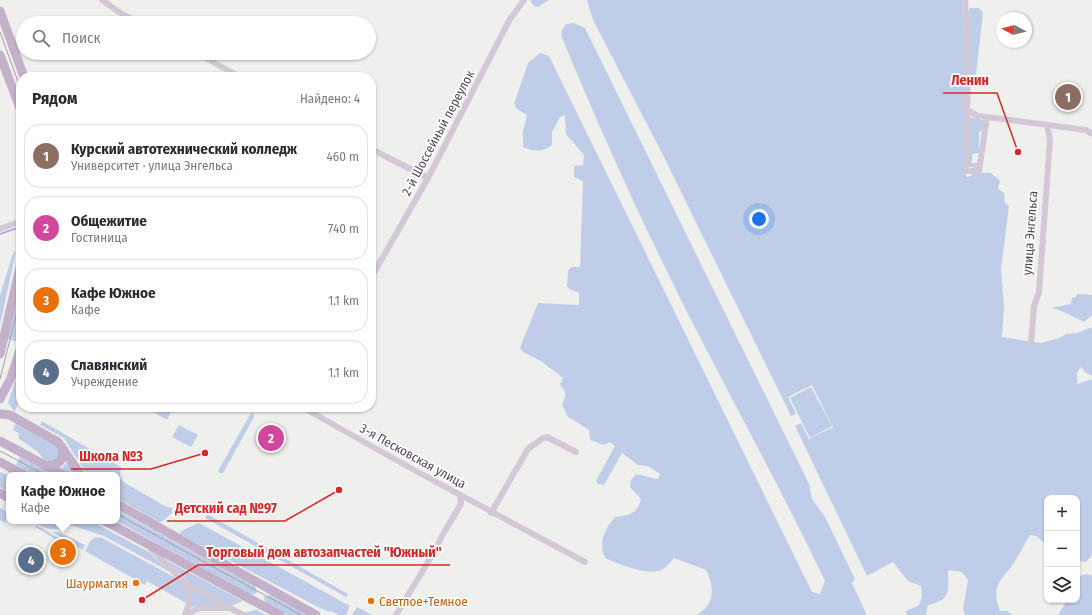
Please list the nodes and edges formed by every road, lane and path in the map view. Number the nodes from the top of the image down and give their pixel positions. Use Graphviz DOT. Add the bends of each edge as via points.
graph roads {
  1 [pos="102,0"];
  2 [pos="524,0"];
  3 [pos="965,0"];
  4 [pos="0,11"];
  5 [pos="126,16"];
  6 [pos="0,55"];
  7 [pos="16,55"];
  8 [pos="18,60"];
  9 [pos="210,60"];
  10 [pos="22,72"];
  11 [pos="231,72"];
  12 [pos="16,98"];
  13 [pos="968,110"];
  14 [pos="987,117"];
  15 [pos="1047,125"];
  16 [pos="1092,134"];
  17 [pos="376,152"];
  18 [pos="428,178"];
  19 [pos="16,224"];
  20 [pos="0,229"];
  21 [pos="376,269"];
  22 [pos="16,287"];
  23 [pos="1031,342"];
  24 [pos="0,354"];
  25 [pos="16,365"];
  26 [pos="5,390"];
  27 [pos="0,399"];
  28 [pos="311,412"];
  29 [pos="0,414"];
  30 [pos="12,417"];
  31 [pos="0,441"];
  32 [pos="62,446"];
  33 [pos="576,452"];
  34 [pos="0,462"];
  35 [pos="44,465"];
  36 [pos="18,472"];
  37 [pos="57,472"];
  38 [pos="79,472"];
  39 [pos="460,495"];
  40 [pos="120,506"];
  41 [pos="492,513"];
  42 [pos="110,524"];
  43 [pos="146,544"];
  44 [pos="585,562"];
  45 [pos="186,584"];
  46 [pos="266,588"];
  47 [pos="257,603"];
  48 [pos="232,609"];
  49 [pos="186,615"];
  50 [pos="243,615"];
  51 [pos="280,615"];
  52 [pos="316,615"];
  53 [pos="396,615"];
  1 -- 5 [label="street"];
  2 -- 18 [label="street, 2-й Шоссейный переулок" via="510,19"];
  3 -- 13 [label="street"];
  4 -- 7 [label="main road"];
  6 -- 12 [label="main road"];
  8 -- 10 [label="main road"];
  9 -- 11 [label="street"];
  13 -- 14 [label="street" via="978,116"];
  13 -- 14 [label="street" via="966,170 979,171"];
  14 -- 15 [label="street"];
  15 -- 16 [label="street" via="1086,130"];
  15 -- 23 [label="street, улица Энгельса" via="1050,140 1044,233 1039,292 1034,306"];
  17 -- 18 [label="street"];
  18 -- 21 [label="street, 2-й Шоссейный переулок"];
  19 -- 20 [label="street"];
  22 -- 24 [label="main road"];
  25 -- 26 [label="main road"];
  26 -- 27 [label="main road"];
  26 -- 30 [label="main road" via="6,408"];
  28 -- 39 [label="street, 3-я Песковская улица"];
  29 -- 30 [label="main road"];
  30 -- 32 [label="main road"];
  31 -- 35 [label="main road"];
  32 -- 35 [label="main road" via="64,454 60,462 53,466"];
  32 -- 38 [label="main road"];
  33 -- 41 [label="street" via="547,437 542,438 528,449"];
  34 -- 36 [label="main road"];
  35 -- 37 [label="main road"];
  39 -- 41 [label="street, 3-я Песковская улица"];
  39 -- 53 [label="street" via="461,504"];
  40 -- 46 [label="main road"];
  41 -- 44 [label="street, 3-я Песковская улица"];
  42 -- 43 [label="main road"];
  43 -- 45 [label="street"];
  43 -- 47 [label="main road"];
  45 -- 48 [label="street"];
  45 -- 49 [label="street" via="190,600"];
  46 -- 47 [label="main road"];
  46 -- 52 [label="main road"];
  47 -- 51 [label="main road"];
  48 -- 49 [label="street" via="200,608"];
  48 -- 50 [label="street"];
}
